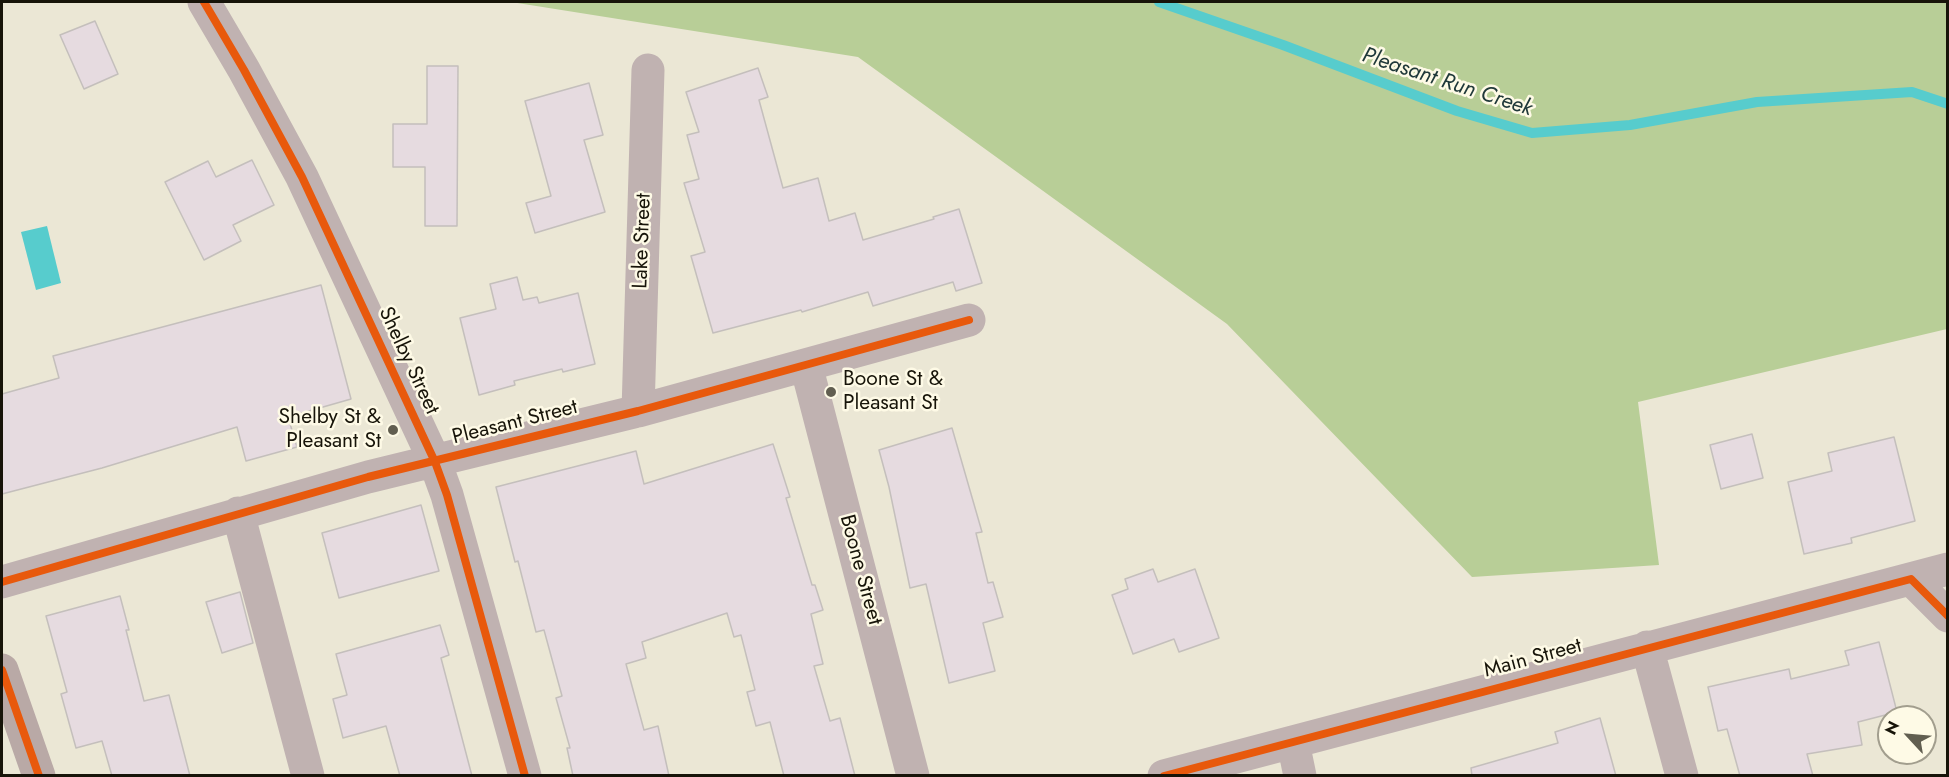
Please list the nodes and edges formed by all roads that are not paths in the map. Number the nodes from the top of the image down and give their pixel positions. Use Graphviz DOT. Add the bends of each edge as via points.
graph roads {
  1 [pos="204,2"];
  2 [pos="648,70"];
  3 [pos="969,320"];
  4 [pos="806,365"];
  5 [pos="638,411"];
  6 [pos="435,462"];
  7 [pos="238,513"];
  8 [pos="1947,569"];
  9 [pos="1911,579"];
  10 [pos="2,582"];
  11 [pos="1947,616"];
  12 [pos="1647,647"];
  13 [pos="2,670"];
  14 [pos="1293,742"];
  15 [pos="39,776"];
  16 [pos="308,776"];
  17 [pos="525,776"];
  18 [pos="913,776"];
  19 [pos="1164,776"];
  20 [pos="1300,776"];
  21 [pos="1682,776"];
  1 -- 6 [label="street, Shelby Street" via="303,177"];
  2 -- 5 [label="street, Lake Street"];
  3 -- 4 [label="street, Pleasant Street"];
  4 -- 5 [label="street, Pleasant Street"];
  4 -- 18 [label="street, Boone Street"];
  5 -- 6 [label="street, Pleasant Street"];
  6 -- 7 [label="street, Pleasant Street"];
  6 -- 17 [label="street, Shelby Street"];
  7 -- 10 [label="street, Pleasant Street"];
  7 -- 16 [label="street"];
  8 -- 9 [label="street, Main Street"];
  9 -- 11 [label="street"];
  9 -- 12 [label="street, Main Street"];
  12 -- 14 [label="street, Main Street"];
  12 -- 21 [label="street"];
  13 -- 15 [label="main road"];
  14 -- 19 [label="street, Main Street"];
  14 -- 20 [label="street"];
}
